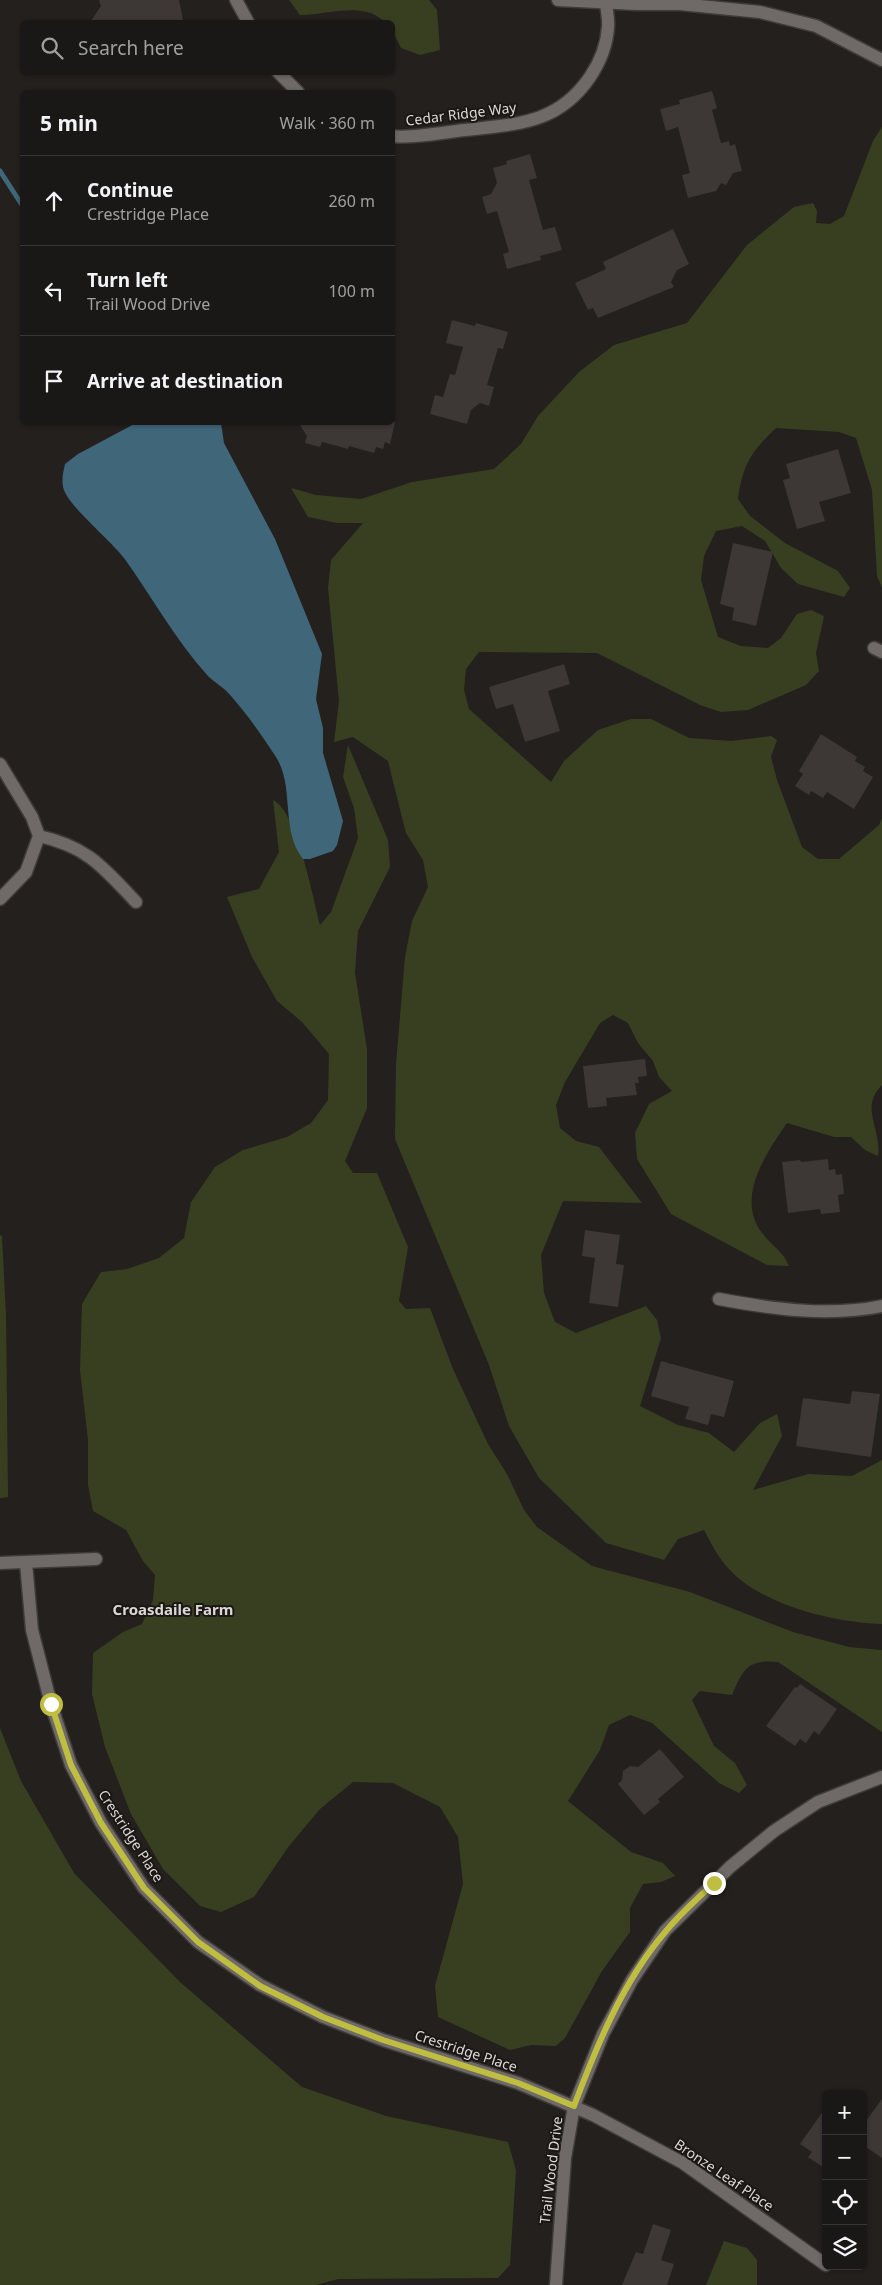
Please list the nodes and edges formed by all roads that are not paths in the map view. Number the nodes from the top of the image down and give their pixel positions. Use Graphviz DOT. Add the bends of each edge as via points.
graph roads {
  1 [pos="236,0"];
  2 [pos="558,0"];
  3 [pos="606,2"];
  4 [pos="247,20"];
  5 [pos="882,60"];
  6 [pos="281,75"];
  7 [pos="296,90"];
  8 [pos="395,136"];
  9 [pos="0,764"];
  10 [pos="39,836"];
  11 [pos="0,899"];
  12 [pos="136,902"];
  13 [pos="719,1299"];
  14 [pos="882,1306"];
  15 [pos="96,1559"];
  16 [pos="0,1563"];
  17 [pos="26,1563"];
  18 [pos="882,1777"];
  19 [pos="574,2106"];
  20 [pos="822,2262"];
  21 [pos="556,2285"];
  1 -- 4 [label="street"];
  2 -- 3 [label="street"];
  3 -- 5 [label="street" via="728,8 790,18 816,26"];
  3 -- 8 [label="street, Cedar Ridge Way" via="608,26 597,67 572,100 559,110 534,120 499,126"];
  6 -- 7 [label="street"];
  9 -- 10 [label="street" via="32,817"];
  10 -- 11 [label="street" via="26,872"];
  10 -- 12 [label="street" via="85,852 106,869"];
  13 -- 14 [label="street" via="790,1310"];
  15 -- 17 [label="street"];
  16 -- 17 [label="street"];
  17 -- 19 [label="street, Crestridge Place" via="32,1630 71,1765 101,1823 144,1888 198,1942 260,1986 323,2017 383,2040 518,2083"];
  18 -- 19 [label="street, Trail Wood Drive" via="838,1793 789,1820 730,1868 665,1932 632,1980 607,2026"];
  19 -- 20 [label="street, Bronze Leaf Place" via="682,2162"];
  19 -- 21 [label="street, Trail Wood Drive" via="564,2166"];
}
